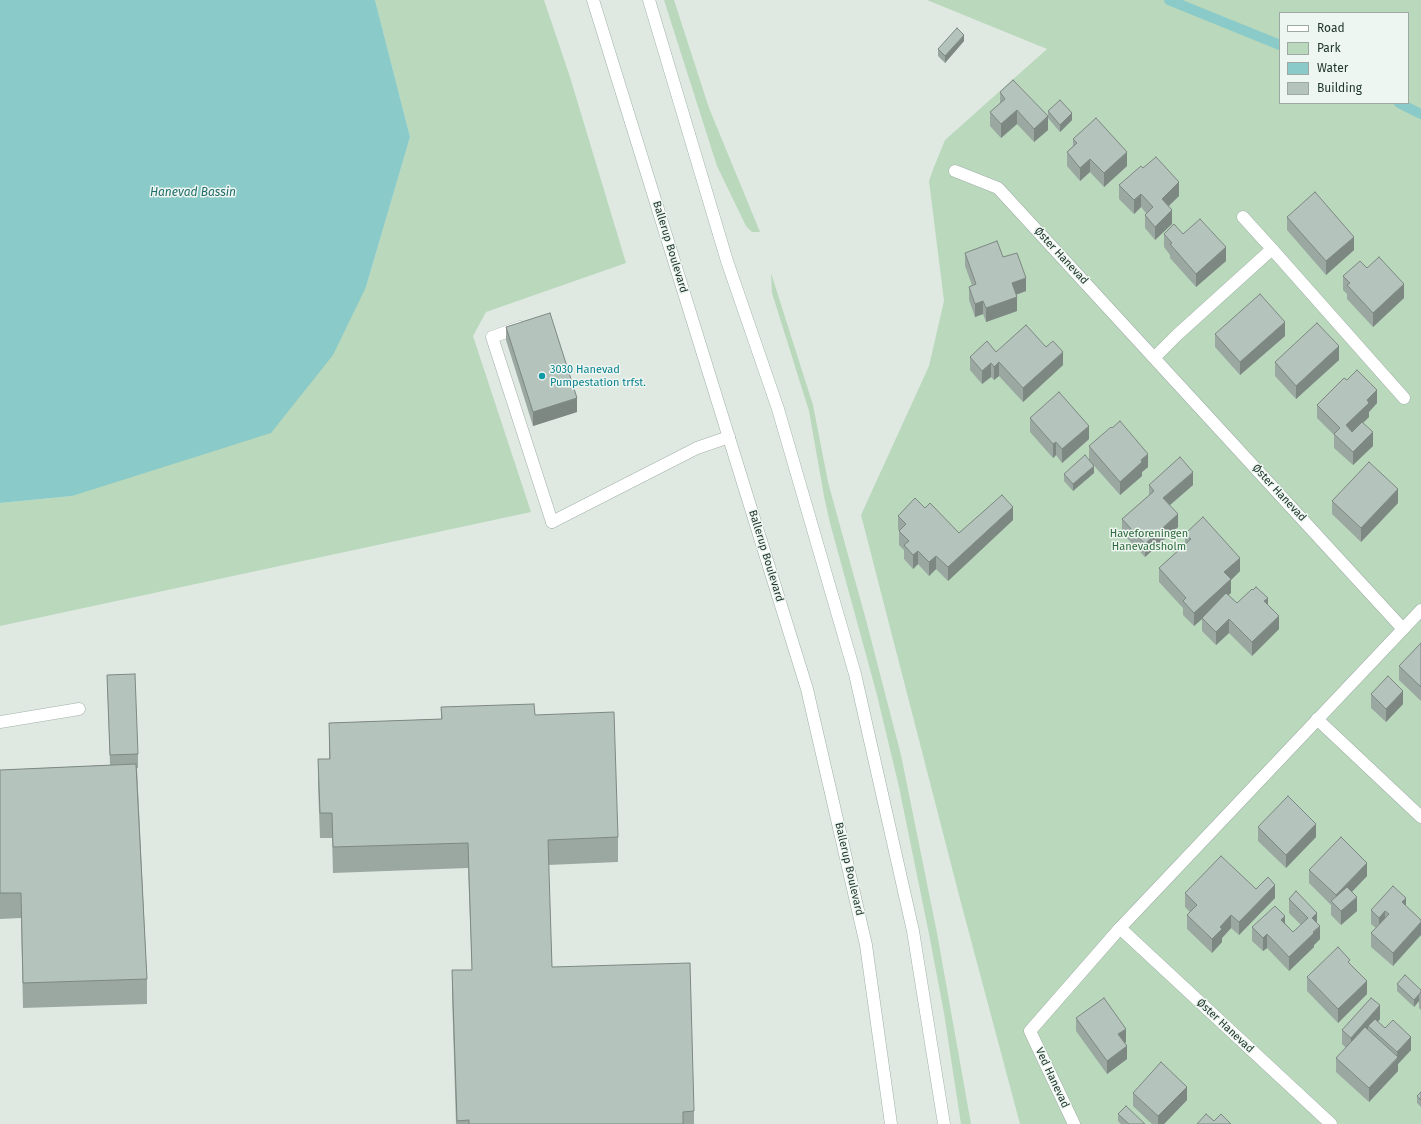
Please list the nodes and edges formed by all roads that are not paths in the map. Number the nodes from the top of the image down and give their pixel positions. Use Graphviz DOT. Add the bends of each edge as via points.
graph roads {
  1 [pos="593,0"];
  2 [pos="649,0"];
  3 [pos="955,171"];
  4 [pos="1243,217"];
  5 [pos="1272,249"];
  6 [pos="533,322"];
  7 [pos="1154,358"];
  8 [pos="1404,398"];
  9 [pos="729,437"];
  10 [pos="1421,610"];
  11 [pos="1403,629"];
  12 [pos="79,709"];
  13 [pos="1317,719"];
  14 [pos="0,722"];
  15 [pos="1421,817"];
  16 [pos="1120,928"];
  17 [pos="891,1124"];
  18 [pos="944,1124"];
  19 [pos="1074,1124"];
  20 [pos="1331,1124"];
  1 -- 9 [label="street, Ballerup Boulevard"];
  2 -- 18 [label="street" via="726,261 778,409 855,674 914,931"];
  3 -- 7 [label="street, Øster Hanevad" via="998,188"];
  4 -- 5 [label="street"];
  5 -- 7 [label="street"];
  5 -- 8 [label="street"];
  6 -- 9 [label="street" via="492,337 552,522 697,448"];
  7 -- 11 [label="street, Øster Hanevad"];
  9 -- 17 [label="street, Ballerup Boulevard" via="808,689 866,945"];
  10 -- 11 [label="street"];
  11 -- 13 [label="street"];
  12 -- 14 [label="street"];
  13 -- 15 [label="street"];
  13 -- 16 [label="street"];
  16 -- 19 [label="street, Ved Hanevad" via="1030,1031"];
  16 -- 20 [label="street, Øster Hanevad"];
}
